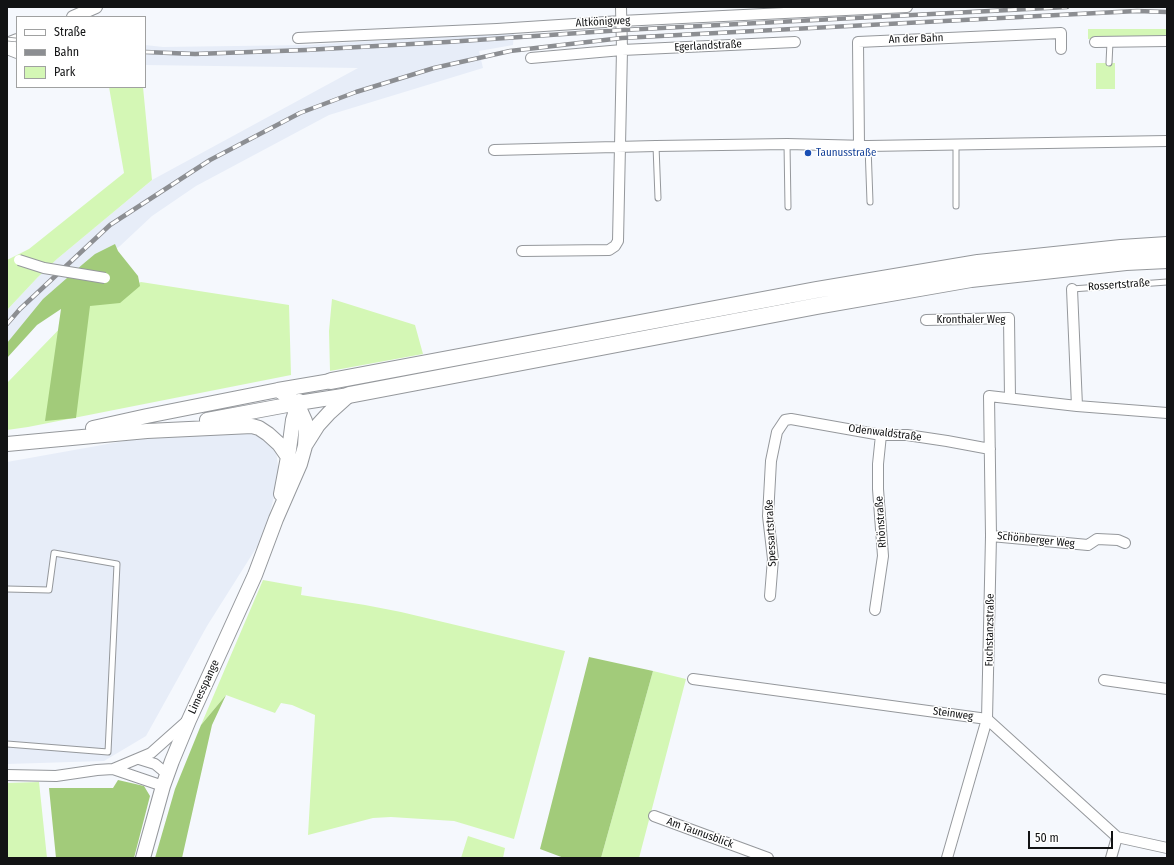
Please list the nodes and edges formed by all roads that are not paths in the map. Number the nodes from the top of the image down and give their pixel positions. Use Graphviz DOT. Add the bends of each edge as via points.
graph roads {
  1 [pos="96,7"];
  2 [pos="622,7"];
  3 [pos="907,7"];
  4 [pos="75,16"];
  5 [pos="622,21"];
  6 [pos="298,38"];
  7 [pos="1167,41"];
  8 [pos="795,42"];
  9 [pos="1095,42"];
  10 [pos="1110,42"];
  11 [pos="1061,49"];
  12 [pos="622,50"];
  13 [pos="531,58"];
  14 [pos="1109,63"];
  15 [pos="1167,141"];
  16 [pos="787,144"];
  17 [pos="956,144"];
  18 [pos="620,146"];
  19 [pos="656,146"];
  20 [pos="864,146"];
  21 [pos="494,150"];
  22 [pos="658,198"];
  23 [pos="870,202"];
  24 [pos="956,206"];
  25 [pos="788,207"];
  26 [pos="1167,245"];
  27 [pos="522,250"];
  28 [pos="19,260"];
  29 [pos="1167,260"];
  30 [pos="105,278"];
  31 [pos="1167,282"];
  32 [pos="1072,289"];
  33 [pos="926,320"];
  34 [pos="331,381"];
  35 [pos="278,390"];
  36 [pos="349,395"];
  37 [pos="1010,398"];
  38 [pos="297,403"];
  39 [pos="1077,406"];
  40 [pos="1167,413"];
  41 [pos="782,423"];
  42 [pos="147,431"];
  43 [pos="881,435"];
  44 [pos="44,440"];
  45 [pos="7,444"];
  46 [pos="305,446"];
  47 [pos="990,449"];
  48 [pos="288,457"];
  49 [pos="276,519"];
  50 [pos="991,536"];
  51 [pos="1125,543"];
  52 [pos="7,589"];
  53 [pos="770,596"];
  54 [pos="875,610"];
  55 [pos="693,679"];
  56 [pos="1104,680"];
  57 [pos="1167,689"];
  58 [pos="988,719"];
  59 [pos="189,720"];
  60 [pos="7,744"];
  61 [pos="139,759"];
  62 [pos="113,769"];
  63 [pos="7,775"];
  64 [pos="165,780"];
  65 [pos="654,816"];
  66 [pos="1117,837"];
  67 [pos="1167,848"];
  68 [pos="143,858"];
  69 [pos="768,858"];
  70 [pos="947,858"];
  71 [pos="1111,858"];
  1 -- 4 [label="street"];
  2 -- 5 [label="street"];
  3 -- 5 [label="street, Altkönigweg"];
  5 -- 6 [label="street, Altkönigweg"];
  5 -- 12 [label="street"];
  7 -- 10 [label="street"];
  8 -- 12 [label="street, Egerlandstraße"];
  9 -- 10 [label="street"];
  10 -- 14 [label="lane"];
  11 -- 20 [label="street, An der Bahn" via="1062,33 858,42"];
  12 -- 13 [label="street"];
  12 -- 18 [label="street"];
  15 -- 17 [label="street"];
  16 -- 19 [label="street"];
  16 -- 20 [label="street"];
  16 -- 25 [label="lane"];
  17 -- 20 [label="street"];
  17 -- 24 [label="lane"];
  18 -- 19 [label="street"];
  18 -- 21 [label="street"];
  18 -- 27 [label="street" via="618,241 615,246 609,250"];
  19 -- 22 [label="lane"];
  20 -- 23 [label="lane"];
  26 -- 34 [label="highway" via="978,263 816,290"];
  28 -- 30 [label="street, bridge" via="44,268"];
  29 -- 36 [label="highway" via="971,279"];
  31 -- 32 [label="lane, Rossertstraße"];
  32 -- 39 [label="street"];
  33 -- 37 [label="street, Kronthaler Weg" via="1010,318"];
  34 -- 35 [label="main road"];
  34 -- 38 [label="main road" via="312,389"];
  35 -- 38 [label="main road"];
  35 -- 44 [label="main road"];
  36 -- 38 [label="main road"];
  36 -- 46 [label="main road" via="318,425"];
  37 -- 39 [label="street"];
  37 -- 47 [label="street, Fuchstanzstraße" via="989,396"];
  38 -- 42 [label="main road"];
  38 -- 46 [label="main road" via="305,421"];
  38 -- 48 [label="main road"];
  39 -- 40 [label="street"];
  41 -- 43 [label="street, Odenwaldstraße" via="791,419"];
  41 -- 53 [label="street, Spessartstraße" via="777,432 771,461 769,489 768,516 773,558"];
  42 -- 44 [label="main road"];
  42 -- 48 [label="main road" via="252,426 268,434"];
  43 -- 47 [label="street, Odenwaldstraße" via="907,435"];
  43 -- 54 [label="street, Rhönstraße" via="878,489 883,556"];
  44 -- 45 [label="main road"];
  46 -- 49 [label="main road"];
  47 -- 50 [label="street, Fuchstanzstraße"];
  48 -- 49 [label="main road"];
  49 -- 59 [label="main road, Limesspange" via="255,575"];
  50 -- 51 [label="street, Schönberger Weg" via="1088,545 1097,538"];
  50 -- 58 [label="street, Fuchstanzstraße"];
  52 -- 60 [label="lane" via="49,590 54,553 117,564 108,752"];
  55 -- 58 [label="street, Steinweg"];
  56 -- 57 [label="street"];
  58 -- 66 [label="street, Steinweg"];
  58 -- 70 [label="street, Fuchstanzstraße"];
  59 -- 61 [label="street" via="151,753"];
  59 -- 64 [label="main road, Limesspange"];
  61 -- 62 [label="street"];
  61 -- 64 [label="street" via="155,764"];
  62 -- 63 [label="street" via="56,776"];
  62 -- 64 [label="street"];
  64 -- 68 [label="main road, Limesspange"];
  65 -- 69 [label="street, Am Taunusblick"];
  66 -- 67 [label="street"];
  66 -- 71 [label="street"];
}
